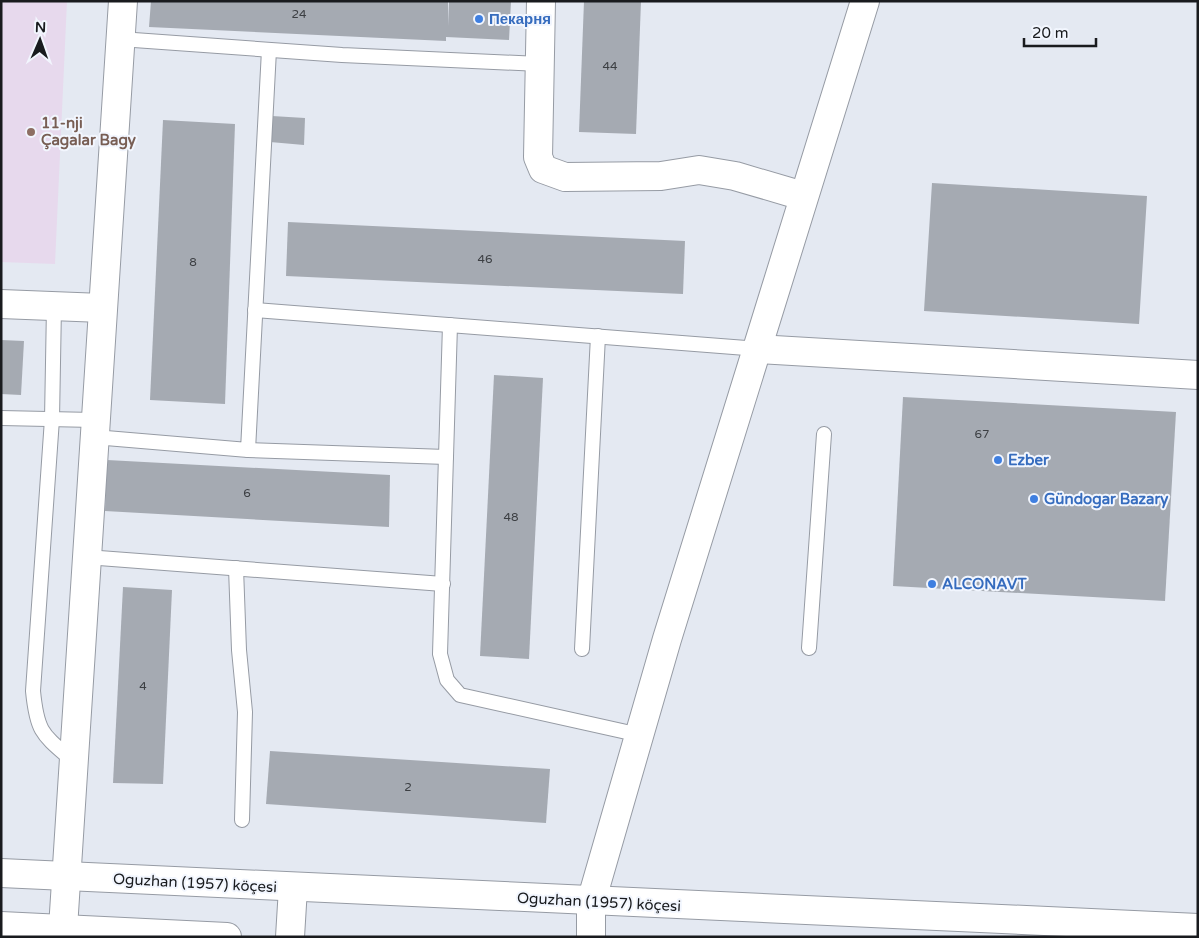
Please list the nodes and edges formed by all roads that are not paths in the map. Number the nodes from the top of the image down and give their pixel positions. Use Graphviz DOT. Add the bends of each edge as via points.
graph roads {
  1 [pos="123,1"];
  2 [pos="541,1"];
  3 [pos="865,1"];
  4 [pos="120,39"];
  5 [pos="269,50"];
  6 [pos="540,64"];
  7 [pos="803,196"];
  8 [pos="1,304"];
  9 [pos="54,306"];
  10 [pos="102,308"];
  11 [pos="255,310"];
  12 [pos="450,325"];
  13 [pos="598,336"];
  14 [pos="759,348"];
  15 [pos="1198,375"];
  16 [pos="1,418"];
  17 [pos="52,419"];
  18 [pos="94,429"];
  19 [pos="824,434"];
  20 [pos="248,450"];
  21 [pos="446,457"];
  22 [pos="86,556"];
  23 [pos="236,568"];
  24 [pos="443,584"];
  25 [pos="808,648"];
  26 [pos="582,650"];
  27 [pos="640,735"];
  28 [pos="72,760"];
  29 [pos="242,820"];
  30 [pos="1,874"];
  31 [pos="65,877"];
  32 [pos="293,888"];
  33 [pos="591,902"];
  34 [pos="1,926"];
  35 [pos="63,928"];
  36 [pos="1198,928"];
  37 [pos="227,937"];
  38 [pos="290,937"];
  39 [pos="591,937"];
  1 -- 4 [label="street"];
  2 -- 6 [label="street"];
  3 -- 7 [label="street"];
  4 -- 5 [label="lane"];
  4 -- 10 [label="street"];
  5 -- 6 [label="lane"];
  5 -- 11 [label="lane"];
  6 -- 7 [label="street" via="538,157 543,169 565,177 661,176 699,170 735,176"];
  7 -- 14 [label="street"];
  8 -- 9 [label="street"];
  9 -- 10 [label="street"];
  9 -- 17 [label="lane"];
  10 -- 18 [label="street"];
  11 -- 12 [label="lane"];
  11 -- 20 [label="lane"];
  12 -- 13 [label="lane"];
  12 -- 21 [label="lane"];
  13 -- 14 [label="lane"];
  13 -- 26 [label="lane"];
  14 -- 15 [label="street"];
  14 -- 27 [label="street"];
  16 -- 17 [label="lane"];
  17 -- 18 [label="lane"];
  17 -- 28 [label="lane" via="33,691 36,720 45,736"];
  18 -- 20 [label="lane"];
  18 -- 22 [label="street"];
  19 -- 25 [label="lane"];
  20 -- 21 [label="lane"];
  21 -- 24 [label="lane"];
  22 -- 23 [label="lane"];
  22 -- 28 [label="street"];
  23 -- 24 [label="lane"];
  23 -- 29 [label="lane" via="239,650 246,712"];
  24 -- 27 [label="lane" via="440,654 447,680 460,696"];
  27 -- 33 [label="street"];
  28 -- 31 [label="street"];
  30 -- 31 [label="street, Oguzhan (1957) köçesi"];
  31 -- 32 [label="street, Oguzhan (1957) köçesi"];
  31 -- 35 [label="street"];
  32 -- 33 [label="street, Oguzhan (1957) köçesi"];
  32 -- 38 [label="street"];
  33 -- 36 [label="street, Oguzhan (1957) köçesi"];
  33 -- 39 [label="street"];
  34 -- 35 [label="street"];
  35 -- 37 [label="street"];
}
